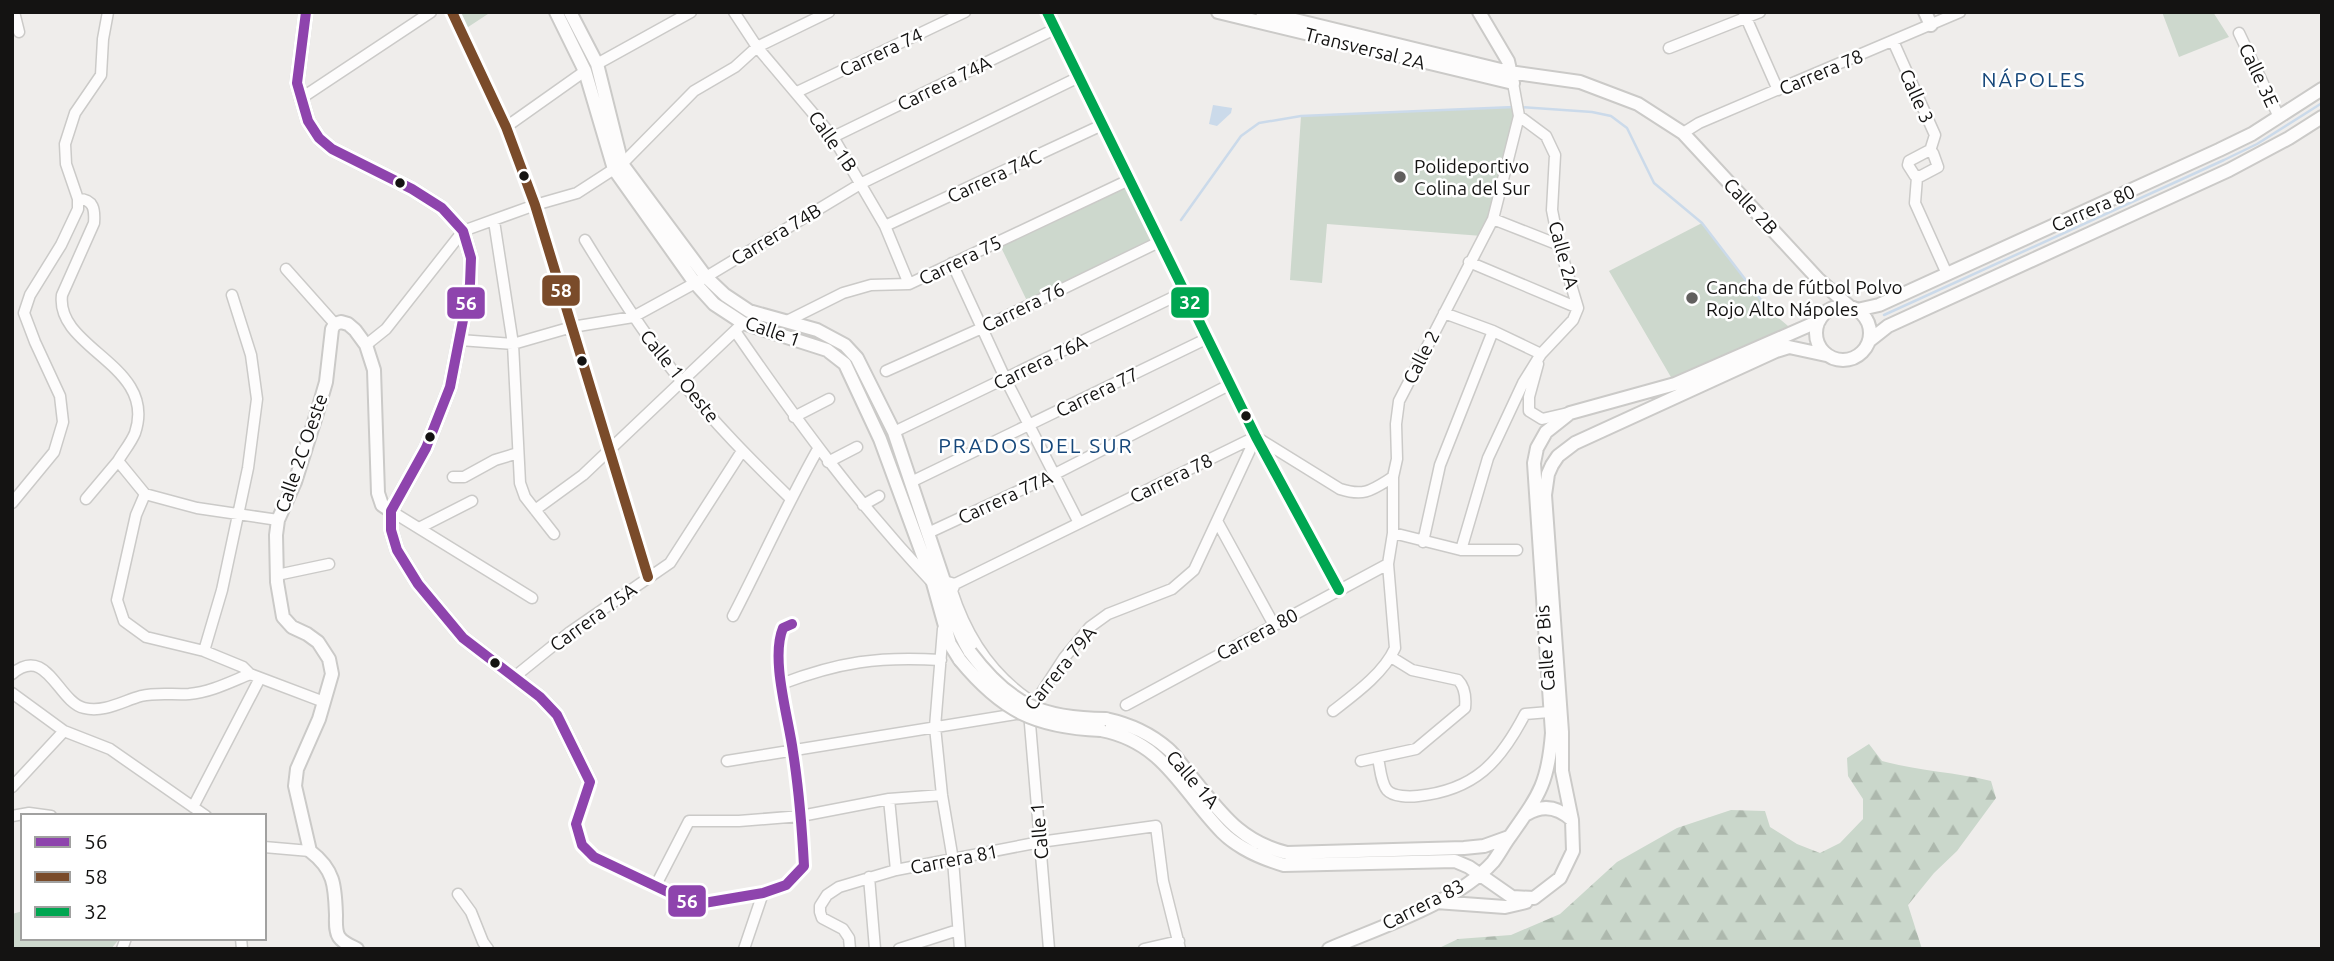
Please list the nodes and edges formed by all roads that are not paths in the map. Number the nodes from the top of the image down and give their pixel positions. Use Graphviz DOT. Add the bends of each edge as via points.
graph roads {
  1 [pos="14,12"];
  2 [pos="108,12"];
  3 [pos="306,12"];
  4 [pos="432,12"];
  5 [pos="452,12"];
  6 [pos="556,12"];
  7 [pos="570,12"];
  8 [pos="691,12"];
  9 [pos="734,12"];
  10 [pos="829,12"];
  11 [pos="965,12"];
  12 [pos="1047,12"];
  13 [pos="1218,12"];
  14 [pos="1262,12"];
  15 [pos="1479,12"];
  16 [pos="1760,12"];
  17 [pos="1924,12"];
  18 [pos="1960,12"];
  19 [pos="1745,15"];
  20 [pos="1931,25"];
  21 [pos="1055,29"];
  22 [pos="19,32"];
  23 [pos="2239,33"];
  24 [pos="1893,41"];
  25 [pos="757,47"];
  26 [pos="1669,48"];
  27 [pos="591,67"];
  28 [pos="1079,77"];
  29 [pos="1511,77"];
  30 [pos="2322,89"];
  31 [pos="1778,90"];
  32 [pos="797,92"];
  33 [pos="300,99"];
  34 [pos="1519,116"];
  35 [pos="2278,117"];
  36 [pos="2322,117"];
  37 [pos="1102,125"];
  38 [pos="506,127"];
  39 [pos="1682,133"];
  40 [pos="833,137"];
  41 [pos="1930,151"];
  42 [pos="618,167"];
  43 [pos="1917,177"];
  44 [pos="1129,180"];
  45 [pos="862,183"];
  46 [pos="78,199"];
  47 [pos="535,205"];
  48 [pos="1493,219"];
  49 [pos="494,221"];
  50 [pos="886,226"];
  51 [pos="463,231"];
  52 [pos="585,240"];
  53 [pos="1159,242"];
  54 [pos="1559,245"];
  55 [pos="1469,262"];
  56 [pos="952,263"];
  57 [pos="286,270"];
  58 [pos="1947,274"];
  59 [pos="1818,279"];
  60 [pos="700,280"];
  61 [pos="909,284"];
  62 [pos="1186,291"];
  63 [pos="232,295"];
  64 [pos="1578,307"];
  65 [pos="1853,308"];
  66 [pos="1444,313"];
  67 [pos="633,317"];
  68 [pos="1821,318"];
  69 [pos="787,321"];
  70 [pos="335,324"];
  71 [pos="572,327"];
  72 [pos="739,327"];
  73 [pos="982,328"];
  74 [pos="1493,331"];
  75 [pos="1208,338"];
  76 [pos="460,340"];
  77 [pos="1870,341"];
  78 [pos="513,344"];
  79 [pos="366,345"];
  80 [pos="1541,354"];
  81 [pos="1826,355"];
  82 [pos="886,371"];
  83 [pos="1005,378"];
  84 [pos="682,383"];
  85 [pos="1231,384"];
  86 [pos="829,398"];
  87 [pos="1570,413"];
  88 [pos="794,418"];
  89 [pos="1029,425"];
  90 [pos="894,432"];
  91 [pos="1256,437"];
  92 [pos="857,447"];
  93 [pos="609,448"];
  94 [pos="818,449"];
  95 [pos="741,451"];
  96 [pos="518,453"];
  97 [pos="118,461"];
  98 [pos="828,462"];
  99 [pos="1055,474"];
  100 [pos="453,477"];
  101 [pos="1393,477"];
  102 [pos="911,482"];
  103 [pos="145,494"];
  104 [pos="1545,495"];
  105 [pos="878,496"];
  106 [pos="790,498"];
  107 [pos="86,499"];
  108 [pos="472,501"];
  109 [pos="12,503"];
  110 [pos="863,505"];
  111 [pos="535,510"];
  112 [pos="391,511"];
  113 [pos="237,515"];
  114 [pos="278,520"];
  115 [pos="1217,521"];
  116 [pos="1079,523"];
  117 [pos="419,528"];
  118 [pos="1393,533"];
  119 [pos="554,534"];
  120 [pos="922,535"];
  121 [pos="893,540"];
  122 [pos="1423,542"];
  123 [pos="1461,550"];
  124 [pos="1517,550"];
  125 [pos="329,564"];
  126 [pos="1388,564"];
  127 [pos="277,575"];
  128 [pos="648,577"];
  129 [pos="944,583"];
  130 [pos="1339,590"];
  131 [pos="532,598"];
  132 [pos="733,616"];
  133 [pos="792,624"];
  134 [pos="943,624"];
  135 [pos="1274,625"];
  136 [pos="204,651"];
  137 [pos="965,656"];
  138 [pos="1391,657"];
  139 [pos="941,660"];
  140 [pos="12,674"];
  141 [pos="255,676"];
  142 [pos="513,678"];
  143 [pos="781,684"];
  144 [pos="12,694"];
  145 [pos="324,702"];
  146 [pos="1126,705"];
  147 [pos="1032,708"];
  148 [pos="1333,711"];
  149 [pos="1549,712"];
  150 [pos="1103,725"];
  151 [pos="935,727"];
  152 [pos="64,730"];
  153 [pos="793,750"];
  154 [pos="1378,758"];
  155 [pos="727,761"];
  156 [pos="1361,761"];
  157 [pos="590,782"];
  158 [pos="12,787"];
  159 [pos="942,795"];
  160 [pos="889,799"];
  161 [pos="193,807"];
  162 [pos="203,814"];
  163 [pos="1527,814"];
  164 [pos="801,816"];
  165 [pos="1572,820"];
  166 [pos="1509,837"];
  167 [pos="1040,842"];
  168 [pos="266,847"];
  169 [pos="310,851"];
  170 [pos="953,860"];
  171 [pos="896,870"];
  172 [pos="1478,874"];
  173 [pos="869,877"];
  174 [pos="656,885"];
  175 [pos="763,893"];
  176 [pos="458,894"];
  177 [pos="1534,898"];
  178 [pos="1436,902"];
  179 [pos="958,930"];
  180 [pos="1179,945"];
  181 [pos="357,949"];
  182 [pos="488,949"];
  183 [pos="744,949"];
  184 [pos="850,949"];
  185 [pos="875,949"];
  186 [pos="899,949"];
  187 [pos="960,949"];
  188 [pos="1049,949"];
  189 [pos="1144,949"];
  190 [pos="1329,949"];
  1 -- 22 [label="street"];
  2 -- 46 [label="street" via="101,75 75,113 65,144 66,164"];
  3 -- 33 [label="street" via="297,83"];
  4 -- 33 [label="street"];
  5 -- 38 [label="street"];
  6 -- 27 [label="street, Calle 1"];
  7 -- 27 [label="street, Calle 1"];
  8 -- 27 [label="street"];
  9 -- 25 [label="street, Calle 1B"];
  10 -- 25 [label="street"];
  11 -- 32 [label="street, Carrera 74"];
  12 -- 21 [label="street"];
  13 -- 29 [label="street, Transversal 2A"];
  14 -- 29 [label="street, Transversal 2A"];
  15 -- 29 [label="street" via="1508,61"];
  16 -- 19 [label="street"];
  17 -- 20 [label="street"];
  18 -- 20 [label="street, Carrera 78"];
  19 -- 26 [label="street"];
  19 -- 31 [label="street"];
  20 -- 24 [label="street, Carrera 78"];
  21 -- 28 [label="street"];
  21 -- 40 [label="street, Carrera 74A"];
  23 -- 35 [label="street, Calle 3E"];
  24 -- 31 [label="street, Carrera 78"];
  24 -- 41 [label="street, Calle 3" via="1935,135"];
  25 -- 32 [label="street, Calle 1B"];
  25 -- 42 [label="street" via="694,91"];
  27 -- 38 [label="street"];
  27 -- 42 [label="street, Calle 1"];
  28 -- 37 [label="street"];
  28 -- 45 [label="street, Carrera 74B"];
  29 -- 34 [label="street, Calle 2"];
  29 -- 39 [label="street" via="1580,82 1638,104"];
  30 -- 35 [label="street, Carrera 80"];
  31 -- 39 [label="street, Carrera 78"];
  32 -- 40 [label="street, Calle 1B"];
  33 -- 51 [label="street" via="308,121 332,149 412,189 442,208"];
  34 -- 48 [label="street, Calle 2"];
  34 -- 54 [label="street, Calle 2A" via="1546,136 1555,155 1552,210"];
  35 -- 58 [label="street, Carrera 80" via="2166,176"];
  36 -- 77 [label="street, Carrera 80" via="2230,170 1888,326"];
  37 -- 44 [label="street"];
  37 -- 50 [label="street, Carrera 74C"];
  38 -- 47 [label="street"];
  39 -- 59 [label="street, Calle 2B"];
  40 -- 45 [label="street, Calle 1B"];
  41 -- 43 [label="street" via="1938,167"];
  41 -- 43 [label="street" via="1909,161"];
  42 -- 47 [label="street" via="577,193"];
  42 -- 60 [label="street, Calle 1"];
  43 -- 58 [label="street" via="1915,203"];
  44 -- 53 [label="street"];
  44 -- 56 [label="street, Carrera 75"];
  45 -- 50 [label="street, Calle 1B"];
  45 -- 60 [label="street, Carrera 74B"];
  46 -- 97 [label="street" via="92,204 94,223 61,306 64,316 125,379 136,397 134,435"];
  46 -- 109 [label="street" via="71,225 24,313 60,396 60,437 54,452"];
  47 -- 49 [label="street"];
  47 -- 71 [label="street"];
  48 -- 54 [label="street"];
  48 -- 55 [label="street, Calle 2"];
  49 -- 51 [label="street"];
  49 -- 78 [label="street"];
  50 -- 61 [label="street, Calle 1B"];
  51 -- 76 [label="street" via="471,258"];
  51 -- 79 [label="street" via="386,329"];
  52 -- 67 [label="street, Calle 1 Oeste"];
  53 -- 62 [label="street"];
  53 -- 73 [label="street, Carrera 76"];
  54 -- 64 [label="street, Calle 2A"];
  55 -- 64 [label="street"];
  55 -- 66 [label="street, Calle 2"];
  56 -- 61 [label="street, Carrera 75"];
  56 -- 73 [label="street"];
  57 -- 70 [label="street"];
  58 -- 65 [label="street, Carrera 80" via="1879,305"];
  59 -- 65 [label="street, Calle 2B"];
  59 -- 68 [label="street" via="1826,298"];
  60 -- 67 [label="street, Carrera 74B"];
  60 -- 69 [label="street, Calle 1" via="749,311"];
  60 -- 72 [label="street, Calle 1" via="714,304"];
  61 -- 69 [label="street, Carrera 75" via="871,285 843,293"];
  62 -- 75 [label="street"];
  62 -- 83 [label="street, Carrera 76A"];
  63 -- 113 [label="street" via="248,346 257,399"];
  64 -- 80 [label="street, Calle 2A" via="1573,320"];
  65 -- 68 [label="street, Carrera 80" via="1836,307"];
  65 -- 77 [label="street" via="1870,327"];
  66 -- 74 [label="street"];
  66 -- 101 [label="street, Calle 2" via="1399,401"];
  67 -- 71 [label="street, Carrera 74B"];
  67 -- 84 [label="street, Calle 1 Oeste"];
  68 -- 81 [label="street" via="1816,335"];
  68 -- 87 [label="street, Carrera 80" via="1675,384"];
  69 -- 90 [label="street, Calle 1" via="845,345 863,368"];
  70 -- 79 [label="street" via="348,324"];
  70 -- 114 [label="street, Calle 2C Oeste" via="317,413"];
  71 -- 78 [label="street, Carrera 74B"];
  71 -- 93 [label="street"];
  72 -- 84 [label="street"];
  72 -- 88 [label="street, Calle 1"];
  72 -- 120 [label="street, Calle 1" via="827,350 845,364"];
  73 -- 82 [label="street, Carrera 76"];
  73 -- 83 [label="street"];
  74 -- 80 [label="street"];
  74 -- 122 [label="street" via="1440,465"];
  75 -- 85 [label="street"];
  75 -- 89 [label="street, Carrera 77"];
  76 -- 78 [label="street, Carrera 74B"];
  76 -- 112 [label="street" via="438,420"];
  77 -- 81 [label="street, Carrera 80" via="1855,358 1840,361"];
  78 -- 96 [label="street"];
  79 -- 112 [label="street" via="374,370 379,500"];
  80 -- 87 [label="street, Calle 2A" via="1529,411 1542,419"];
  80 -- 123 [label="street, Calle 2A" via="1488,458"];
  81 -- 104 [label="street, Carrera 80" via="1789,347 1776,351 1575,443 1552,465"];
  83 -- 89 [label="street"];
  83 -- 90 [label="street, Carrera 76A"];
  84 -- 93 [label="street"];
  84 -- 95 [label="street, Calle 1 Oeste"];
  85 -- 91 [label="street"];
  85 -- 99 [label="street, Carrera 77A"];
  86 -- 88 [label="street"];
  87 -- 149 [label="street, Calle 2 Bis" via="1546,432 1534,464"];
  88 -- 94 [label="street, Calle 1"];
  89 -- 99 [label="street"];
  89 -- 102 [label="street, Carrera 77"];
  90 -- 102 [label="street, Calle 1"];
  91 -- 101 [label="street" via="1340,489 1356,494 1369,492"];
  91 -- 115 [label="street, Carrera 79A"];
  91 -- 116 [label="street, Carrera 78"];
  91 -- 130 [label="street"];
  92 -- 98 [label="street"];
  93 -- 111 [label="street" via="583,475"];
  93 -- 128 [label="street"];
  94 -- 98 [label="street, Calle 1"];
  94 -- 106 [label="street"];
  95 -- 106 [label="street, Calle 1 Oeste"];
  95 -- 128 [label="street, Carrera 75A" via="670,564"];
  96 -- 100 [label="street" via="464,477"];
  96 -- 111 [label="street" via="520,483"];
  97 -- 103 [label="street"];
  97 -- 107 [label="street"];
  98 -- 110 [label="street, Calle 1"];
  99 -- 116 [label="street"];
  99 -- 120 [label="street, Carrera 77A"];
  101 -- 118 [label="street, Calle 2"];
  102 -- 120 [label="street, Calle 1"];
  103 -- 113 [label="street"];
  103 -- 136 [label="street" via="117,600 119,611 124,621 146,637"];
  104 -- 165 [label="street, Calle 2 Bis" via="1562,771"];
  105 -- 110 [label="street"];
  106 -- 132 [label="street"];
  108 -- 117 [label="street"];
  110 -- 121 [label="street, Calle 1"];
  111 -- 119 [label="street"];
  112 -- 117 [label="street"];
  112 -- 142 [label="street" via="397,550 418,584 463,638"];
  113 -- 114 [label="street"];
  113 -- 136 [label="street"];
  114 -- 127 [label="street, Calle 2C Oeste"];
  115 -- 135 [label="street"];
  115 -- 147 [label="street, Carrera 79A" via="1194,570 1172,589 1108,614 1090,627"];
  116 -- 129 [label="street, Carrera 78"];
  117 -- 131 [label="street"];
  118 -- 122 [label="street"];
  118 -- 126 [label="street, Calle 2"];
  120 -- 121 [label="street, Carrera 77A"];
  120 -- 129 [label="street, Calle 1"];
  121 -- 129 [label="street, Calle 1"];
  122 -- 123 [label="street"];
  123 -- 124 [label="street"];
  125 -- 127 [label="street"];
  126 -- 130 [label="street, Carrera 80"];
  126 -- 138 [label="street, Calle 2" via="1395,648"];
  127 -- 145 [label="street, Calle 2C Oeste" via="283,617 292,628 318,642 329,659 332,674"];
  128 -- 142 [label="street, Carrera 75A"];
  129 -- 134 [label="street, Calle 1"];
  129 -- 137 [label="street, Calle 1A"];
  129 -- 147 [label="street, Calle 1" via="952,591 976,647"];
  130 -- 135 [label="street, Carrera 80"];
  133 -- 143 [label="street" via="781,634"];
  134 -- 137 [label="street, Calle 1A" via="950,644"];
  134 -- 139 [label="street, Calle 1"];
  135 -- 146 [label="street, Carrera 80"];
  136 -- 141 [label="street"];
  137 -- 150 [label="street, Calle 1A, bridge" via="981,685 1016,711 1068,729"];
  138 -- 148 [label="street"];
  138 -- 154 [label="street" via="1412,670 1458,680 1466,700 1461,713 1416,749"];
  139 -- 143 [label="street" via="860,660"];
  139 -- 151 [label="street, Calle 1"];
  140 -- 141 [label="street" via="19,668 41,668 82,708 102,709 141,696 190,694"];
  141 -- 145 [label="street"];
  141 -- 161 [label="street"];
  142 -- 157 [label="street" via="557,716"];
  143 -- 153 [label="street"];
  144 -- 152 [label="street"];
  145 -- 169 [label="street, Calle 2C Oeste" via="297,769 295,786"];
  147 -- 151 [label="street, Carrera 79A"];
  147 -- 167 [label="street, Calle 1"];
  149 -- 154 [label="street" via="1525,714 1510,742 1484,772 1439,794 1409,797 1391,793"];
  149 -- 163 [label="street, Calle 2 Bis" via="1548,770"];
  150 -- 166 [label="street, Calle 1A" via="1141,730 1169,750 1245,836 1287,853 1464,848"];
  150 -- 172 [label="street, Calle 1A" via="1160,758 1223,832 1263,858 1284,865 1446,860 1462,863"];
  151 -- 153 [label="street, Carrera 79A"];
  151 -- 159 [label="street, Calle 1"];
  152 -- 158 [label="street"];
  152 -- 161 [label="street" via="110,749"];
  153 -- 155 [label="street, Carrera 79A"];
  153 -- 164 [label="street"];
  154 -- 156 [label="street"];
  157 -- 174 [label="street" via="576,824 582,845 594,858"];
  159 -- 160 [label="street"];
  159 -- 170 [label="street, Calle 1"];
  160 -- 164 [label="street"];
  160 -- 171 [label="street"];
  161 -- 162 [label="street"];
  163 -- 165 [label="street" via="1550,808"];
  163 -- 166 [label="street, Calle 2 Bis"];
  164 -- 174 [label="street" via="689,821"];
  164 -- 175 [label="street" via="804,866 786,885"];
  165 -- 177 [label="street, Calle 2 Bis" via="1569,862 1560,878"];
  166 -- 172 [label="street, Calle 2 Bis" via="1492,863"];
  167 -- 170 [label="street, Carrera 81"];
  167 -- 180 [label="street, Carrera 81" via="1156,826 1163,881"];
  167 -- 188 [label="street, Calle 1"];
  168 -- 169 [label="street"];
  169 -- 181 [label="street" via="331,873 339,939"];
  170 -- 171 [label="street, Carrera 81"];
  170 -- 179 [label="street, Calle 1"];
  171 -- 173 [label="street, Carrera 81"];
  172 -- 177 [label="street, Calle 1A" via="1512,897"];
  172 -- 178 [label="street, Carrera 83"];
  173 -- 184 [label="street, Carrera 81" via="839,887 820,906 822,918 843,929"];
  173 -- 185 [label="street"];
  174 -- 175 [label="street" via="698,904"];
  175 -- 183 [label="street"];
  176 -- 182 [label="street"];
  177 -- 178 [label="street" via="1505,907"];
  178 -- 190 [label="street, Carrera 83"];
  179 -- 186 [label="street"];
  179 -- 187 [label="street, Calle 1"];
  180 -- 189 [label="street"];
}
